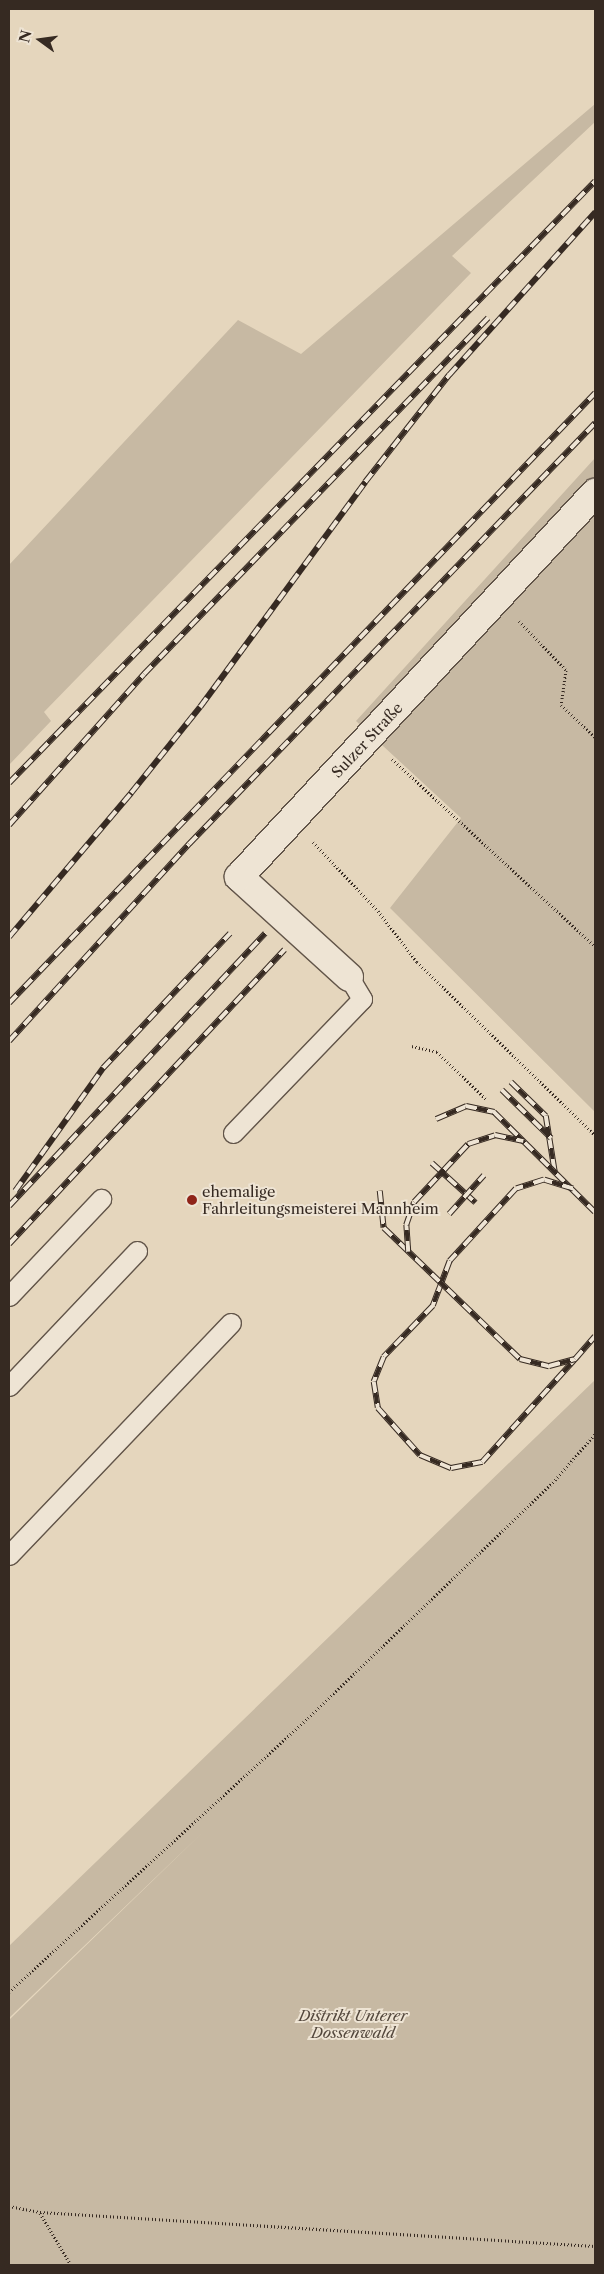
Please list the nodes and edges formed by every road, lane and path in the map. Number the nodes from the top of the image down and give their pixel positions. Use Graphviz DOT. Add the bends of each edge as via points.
graph roads {
  1 [pos="595,493"];
  2 [pos="498,599"];
  3 [pos="595,737"];
  4 [pos="369,738"];
  5 [pos="292,820"];
  6 [pos="595,946"];
  7 [pos="348,977"];
  8 [pos="412,1046"];
  9 [pos="486,1099"];
  10 [pos="233,1133"];
  11 [pos="595,1135"];
  12 [pos="101,1199"];
  13 [pos="137,1252"];
  14 [pos="9,1296"];
  15 [pos="231,1323"];
  16 [pos="9,1386"];
  17 [pos="595,1434"];
  18 [pos="9,1555"];
  19 [pos="9,1992"];
  20 [pos="9,2206"];
  21 [pos="40,2212"];
  22 [pos="595,2246"];
  23 [pos="71,2265"];
  1 -- 2 [label="street, Sulzer Straße"];
  2 -- 3 [label="path" via="566,670 561,705"];
  2 -- 4 [label="street, Sulzer Straße"];
  4 -- 5 [label="street, Sulzer Straße"];
  4 -- 6 [label="path"];
  5 -- 7 [label="street, Sulzer Straße" via="239,877"];
  5 -- 11 [label="path" via="378,911 417,962"];
  7 -- 10 [label="lane" via="362,999"];
  8 -- 9 [label="path" via="437,1052"];
  12 -- 14 [label="lane"];
  13 -- 16 [label="lane"];
  15 -- 18 [label="lane"];
  17 -- 19 [label="path" via="555,1480 315,1712"];
  20 -- 21 [label="path"];
  21 -- 22 [label="path"];
  21 -- 23 [label="path"];
}
